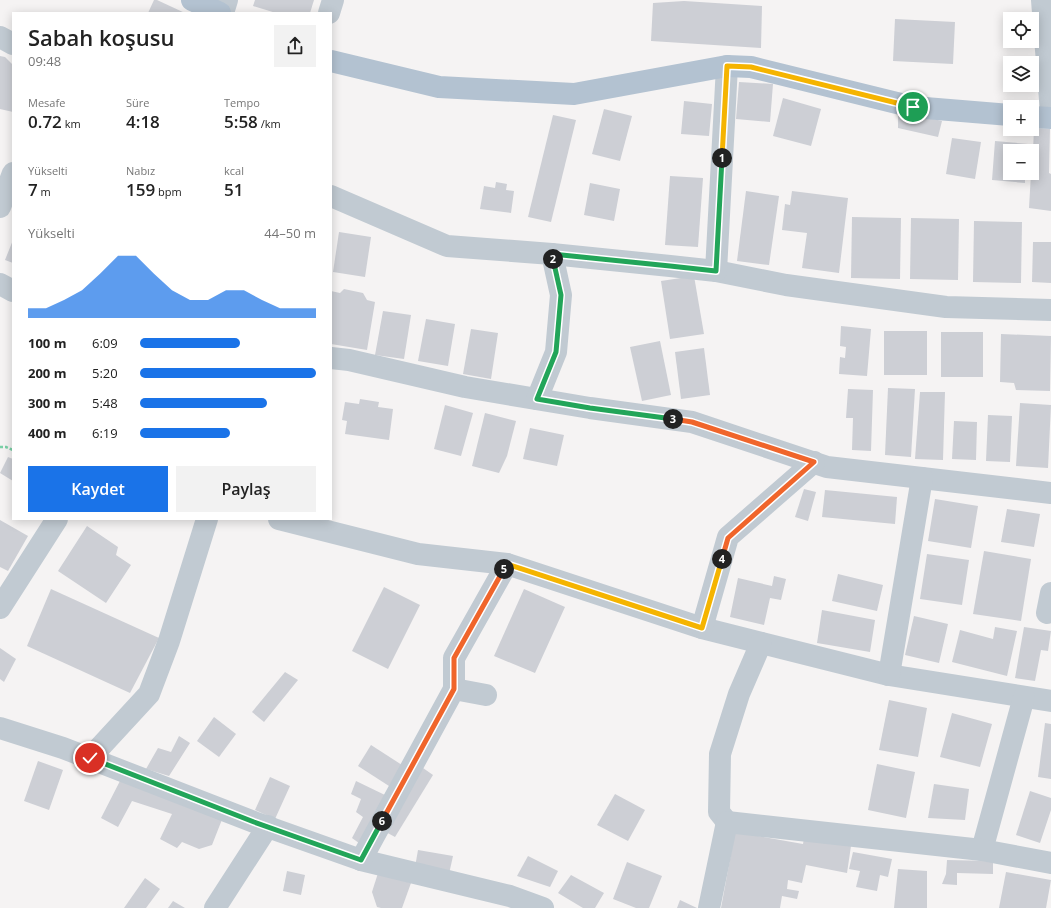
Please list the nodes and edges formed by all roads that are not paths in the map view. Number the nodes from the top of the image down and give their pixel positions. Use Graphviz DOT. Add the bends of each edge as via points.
graph roads {
  1 [pos="192,0"];
  2 [pos="227,0"];
  3 [pos="333,0"];
  4 [pos="1042,0"];
  5 [pos="219,12"];
  6 [pos="221,12"];
  7 [pos="329,12"];
  8 [pos="0,37"];
  9 [pos="12,43"];
  10 [pos="332,61"];
  11 [pos="727,66"];
  12 [pos="1051,112"];
  13 [pos="1003,114"];
  14 [pos="1039,117"];
  15 [pos="1051,118"];
  16 [pos="12,176"];
  17 [pos="332,196"];
  18 [pos="0,207"];
  19 [pos="552,254"];
  20 [pos="716,271"];
  21 [pos="0,284"];
  22 [pos="12,290"];
  23 [pos="1051,310"];
  24 [pos="332,358"];
  25 [pos="537,399"];
  26 [pos="814,462"];
  27 [pos="922,478"];
  28 [pos="1051,493"];
  29 [pos="56,520"];
  30 [pos="207,520"];
  31 [pos="283,520"];
  32 [pos="507,564"];
  33 [pos="0,608"];
  34 [pos="702,628"];
  35 [pos="762,642"];
  36 [pos="889,675"];
  37 [pos="454,689"];
  38 [pos="486,695"];
  39 [pos="1024,697"];
  40 [pos="1051,701"];
  41 [pos="0,728"];
  42 [pos="90,758"];
  43 [pos="727,822"];
  44 [pos="268,826"];
  45 [pos="982,850"];
  46 [pos="361,860"];
  47 [pos="1051,863"];
  48 [pos="532,906"];
  49 [pos="215,908"];
  50 [pos="709,908"];
  1 -- 5 [label="main road"];
  2 -- 6 [label="street"];
  3 -- 7 [label="street"];
  4 -- 12 [label="street"];
  8 -- 9 [label="street"];
  10 -- 11 [label="main road" via="439,87 574,94"];
  11 -- 13 [label="main road" via="751,67 913,107"];
  11 -- 20 [label="street"];
  14 -- 15 [label="main road"];
  16 -- 18 [label="street"];
  17 -- 19 [label="street" via="447,246"];
  19 -- 20 [label="street"];
  19 -- 25 [label="street" via="561,295 556,352"];
  20 -- 23 [label="street" via="786,285 946,307"];
  21 -- 22 [label="street"];
  24 -- 25 [label="street" via="465,387"];
  25 -- 26 [label="street" via="692,422"];
  26 -- 27 [label="street" via="827,467"];
  26 -- 34 [label="street" via="728,538"];
  27 -- 28 [label="street"];
  27 -- 36 [label="street"];
  29 -- 33 [label="street"];
  30 -- 42 [label="street" via="150,694"];
  31 -- 32 [label="street" via="418,554"];
  32 -- 34 [label="street"];
  32 -- 37 [label="street" via="454,658"];
  34 -- 35 [label="street"];
  35 -- 36 [label="street"];
  35 -- 43 [label="street" via="739,694 720,754 719,812"];
  36 -- 39 [label="street"];
  37 -- 38 [label="street"];
  37 -- 46 [label="street"];
  39 -- 40 [label="street"];
  39 -- 45 [label="street"];
  41 -- 42 [label="street"];
  42 -- 44 [label="street"];
  43 -- 45 [label="street"];
  43 -- 50 [label="street"];
  44 -- 46 [label="street"];
  44 -- 49 [label="street"];
  45 -- 47 [label="street"];
  46 -- 48 [label="street" via="510,896"];
}
